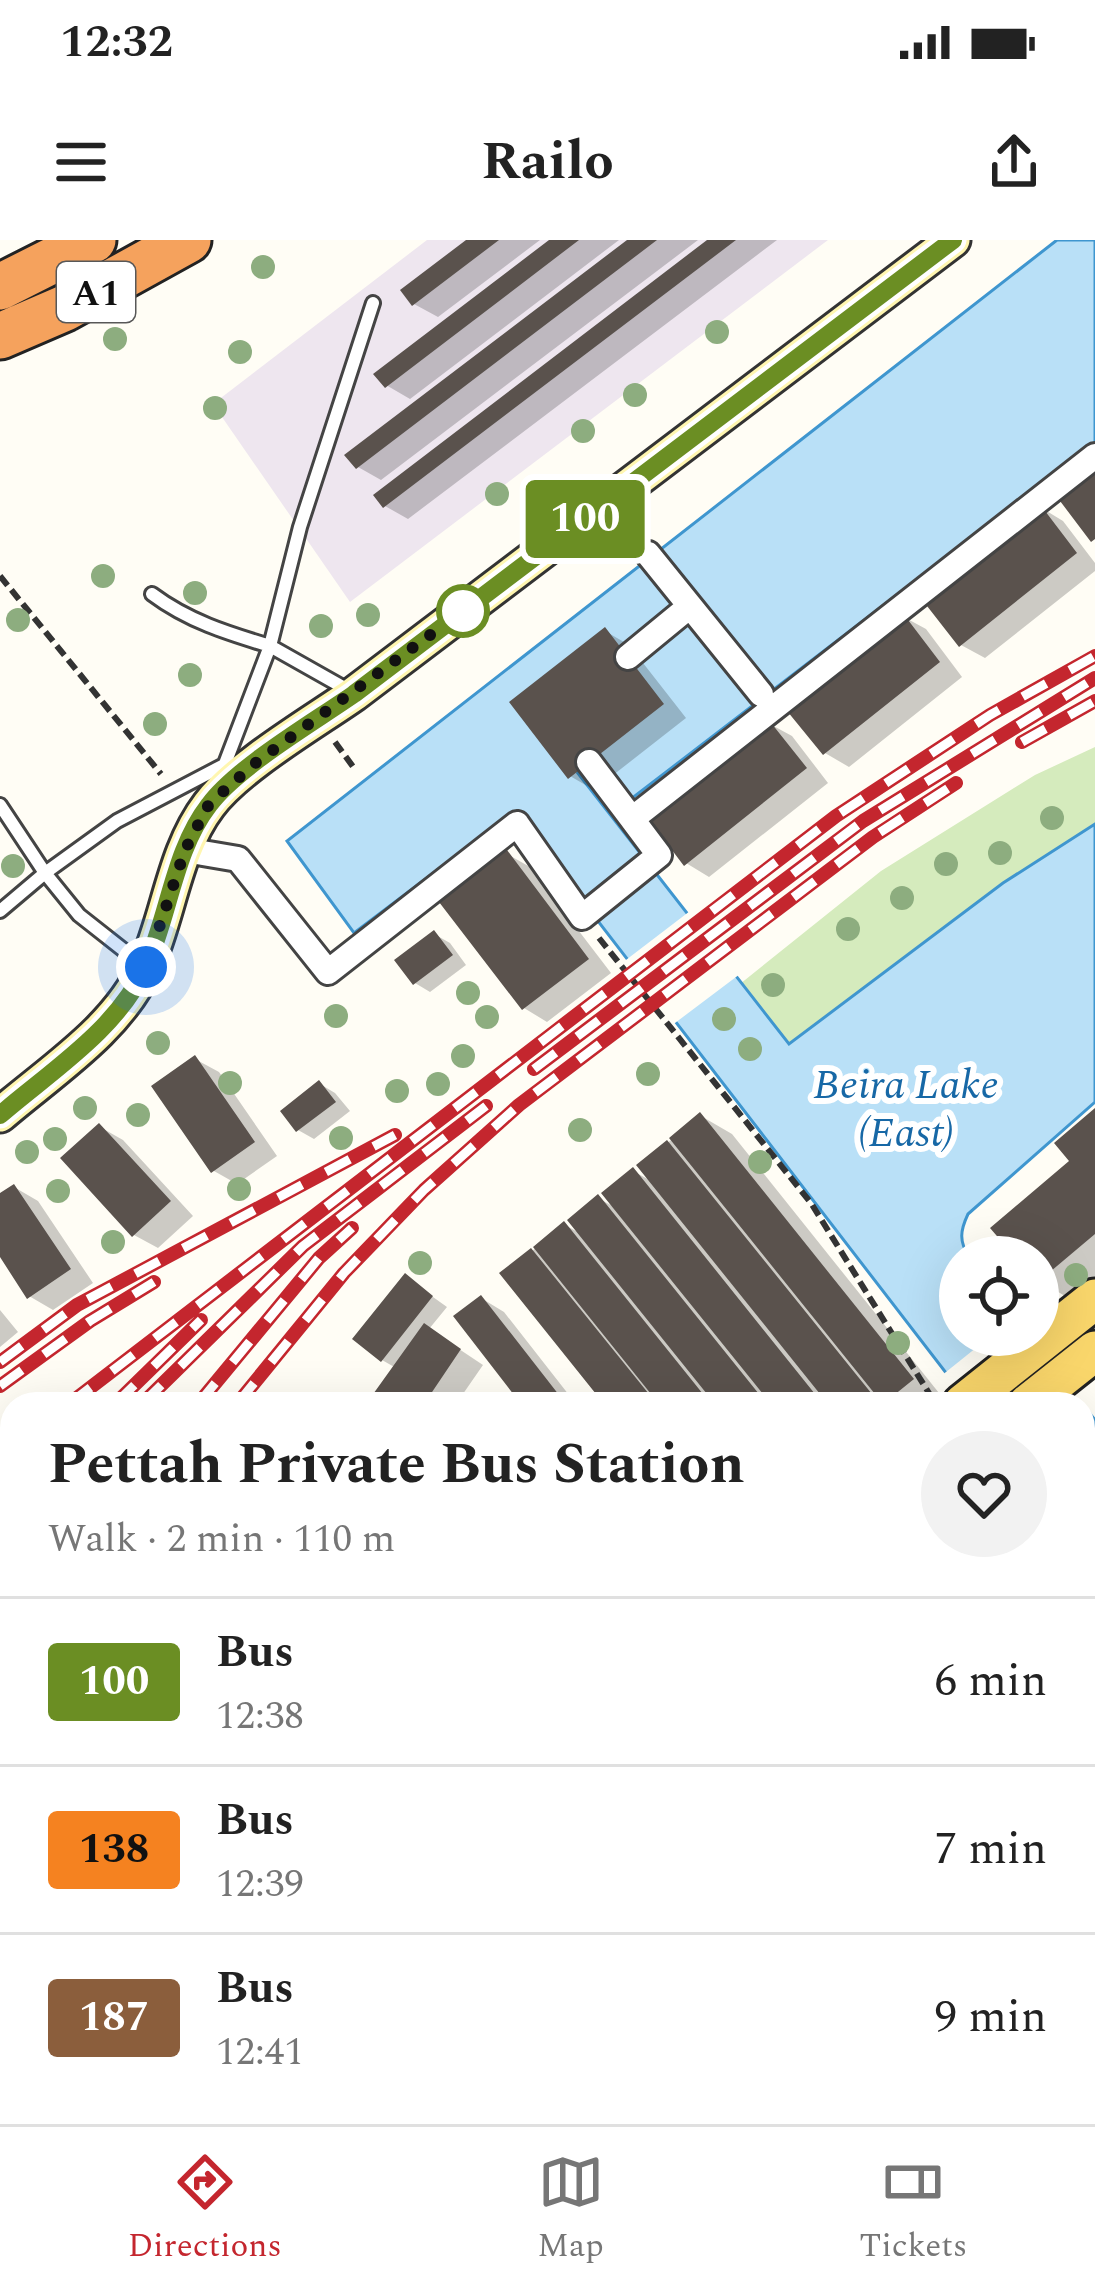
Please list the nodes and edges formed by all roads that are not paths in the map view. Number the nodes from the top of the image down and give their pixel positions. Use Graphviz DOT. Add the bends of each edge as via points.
graph roads {
  1 [pos="93,240"];
  2 [pos="188,240"];
  3 [pos="953,240"];
  4 [pos="0,287"];
  5 [pos="373,303"];
  6 [pos="0,336"];
  7 [pos="1095,456"];
  8 [pos="648,554"];
  9 [pos="152,594"];
  10 [pos="690,606"];
  11 [pos="270,646"];
  12 [pos="628,656"];
  13 [pos="354,694"];
  14 [pos="761,694"];
  15 [pos="589,763"];
  16 [pos="224,765"];
  17 [pos="209,804"];
  18 [pos="0,805"];
  19 [pos="632,819"];
  20 [pos="185,850"];
  21 [pos="45,873"];
  22 [pos="0,911"];
  23 [pos="146,967"];
  24 [pos="0,1115"];
  25 [pos="1095,1299"];
  26 [pos="1089,1356"];
  27 [pos="978,1392"];
  28 [pos="1043,1392"];
  1 -- 4 [label="highway, A1"];
  2 -- 6 [label="highway, A1"];
  3 -- 13 [label="street"];
  5 -- 11 [label="lane"];
  7 -- 19 [label="street"];
  8 -- 10 [label="street"];
  9 -- 11 [label="lane" via="208,627"];
  10 -- 12 [label="street"];
  10 -- 14 [label="street"];
  11 -- 13 [label="lane"];
  11 -- 16 [label="lane"];
  13 -- 17 [label="street"];
  15 -- 19 [label="street"];
  16 -- 17 [label="lane"];
  16 -- 21 [label="lane" via="117,821"];
  17 -- 20 [label="street"];
  18 -- 21 [label="lane"];
  19 -- 20 [label="street" via="659,855 582,916 517,824 328,972 238,859"];
  20 -- 23 [label="street"];
  21 -- 22 [label="lane"];
  21 -- 23 [label="lane" via="79,914"];
  23 -- 24 [label="street" via="120,1012"];
  25 -- 27 [label="main road"];
  26 -- 28 [label="main road"];
}
